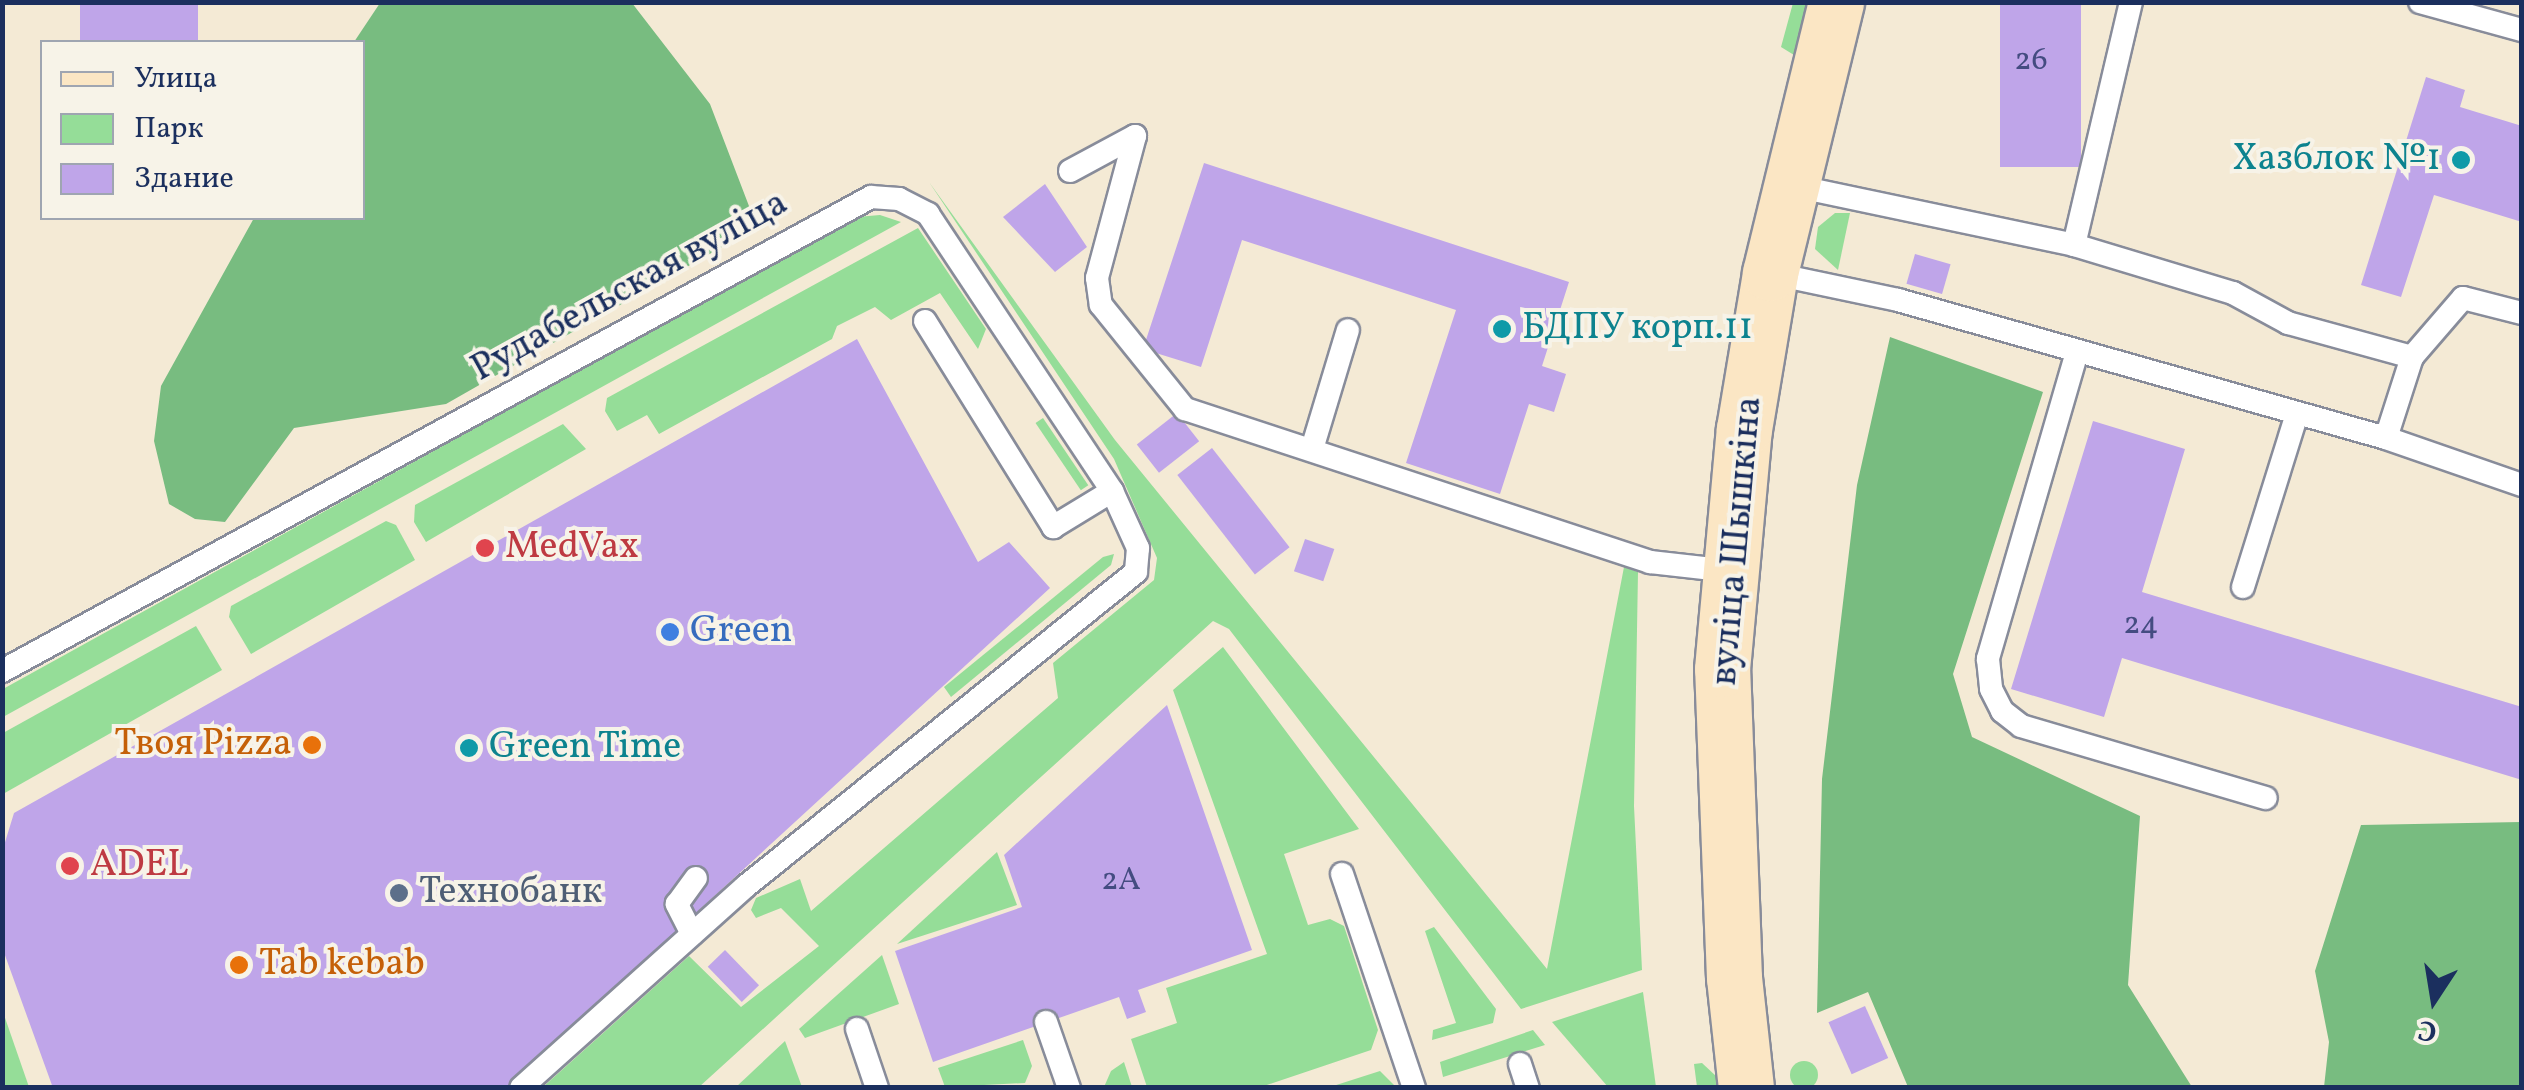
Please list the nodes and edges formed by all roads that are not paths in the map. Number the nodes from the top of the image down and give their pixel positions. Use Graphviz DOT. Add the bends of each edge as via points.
graph roads {
  1 [pos="1836,2"];
  2 [pos="2130,2"];
  3 [pos="2420,2"];
  4 [pos="2522,30"];
  5 [pos="1070,171"];
  6 [pos="1790,185"];
  7 [pos="2074,246"];
  8 [pos="1770,272"];
  9 [pos="2522,314"];
  10 [pos="926,321"];
  11 [pos="1348,330"];
  12 [pos="2077,352"];
  13 [pos="2412,357"];
  14 [pos="2297,414"];
  15 [pos="2386,438"];
  16 [pos="1312,449"];
  17 [pos="2522,485"];
  18 [pos="1112,491"];
  19 [pos="1730,571"];
  20 [pos="2243,587"];
  21 [pos="2,671"];
  22 [pos="2266,798"];
  23 [pos="1342,874"];
  24 [pos="696,878"];
  25 [pos="692,934"];
  26 [pos="1046,1022"];
  27 [pos="856,1029"];
  28 [pos="1520,1064"];
  29 [pos="521,1088"];
  30 [pos="878,1088"];
  31 [pos="1069,1088"];
  32 [pos="1414,1088"];
  33 [pos="1528,1088"];
  34 [pos="1746,1088"];
  1 -- 6 [label="main road, вуліца Шышкіна"];
  2 -- 7 [label="lane"];
  3 -- 4 [label="lane"];
  5 -- 16 [label="lane" via="1135,136 1097,278 1101,305 1185,409"];
  6 -- 7 [label="lane"];
  6 -- 8 [label="main road, вуліца Шышкіна"];
  7 -- 13 [label="lane" via="2233,293 2288,323"];
  8 -- 12 [label="lane" via="1898,300"];
  8 -- 19 [label="main road, вуліца Шышкіна"];
  9 -- 13 [label="lane" via="2463,298"];
  10 -- 18 [label="lane" via="1053,527"];
  11 -- 16 [label="lane"];
  12 -- 14 [label="lane"];
  12 -- 22 [label="lane" via="1988,660 1991,689 2002,711 2021,726"];
  13 -- 15 [label="lane"];
  14 -- 15 [label="lane"];
  14 -- 20 [label="lane"];
  15 -- 17 [label="lane"];
  16 -- 19 [label="lane" via="1650,562"];
  18 -- 21 [label="lane, Рудабельская вуліца" via="928,214 899,198 871,197"];
  18 -- 25 [label="lane, Рудабельская вуліца" via="1138,548 1136,572"];
  19 -- 34 [label="main road, вуліца Шышкіна" via="1722,670 1726,830"];
  23 -- 32 [label="lane"];
  24 -- 25 [label="lane" via="677,904"];
  25 -- 29 [label="lane"];
  26 -- 31 [label="lane"];
  27 -- 30 [label="lane"];
  28 -- 33 [label="lane"];
}
